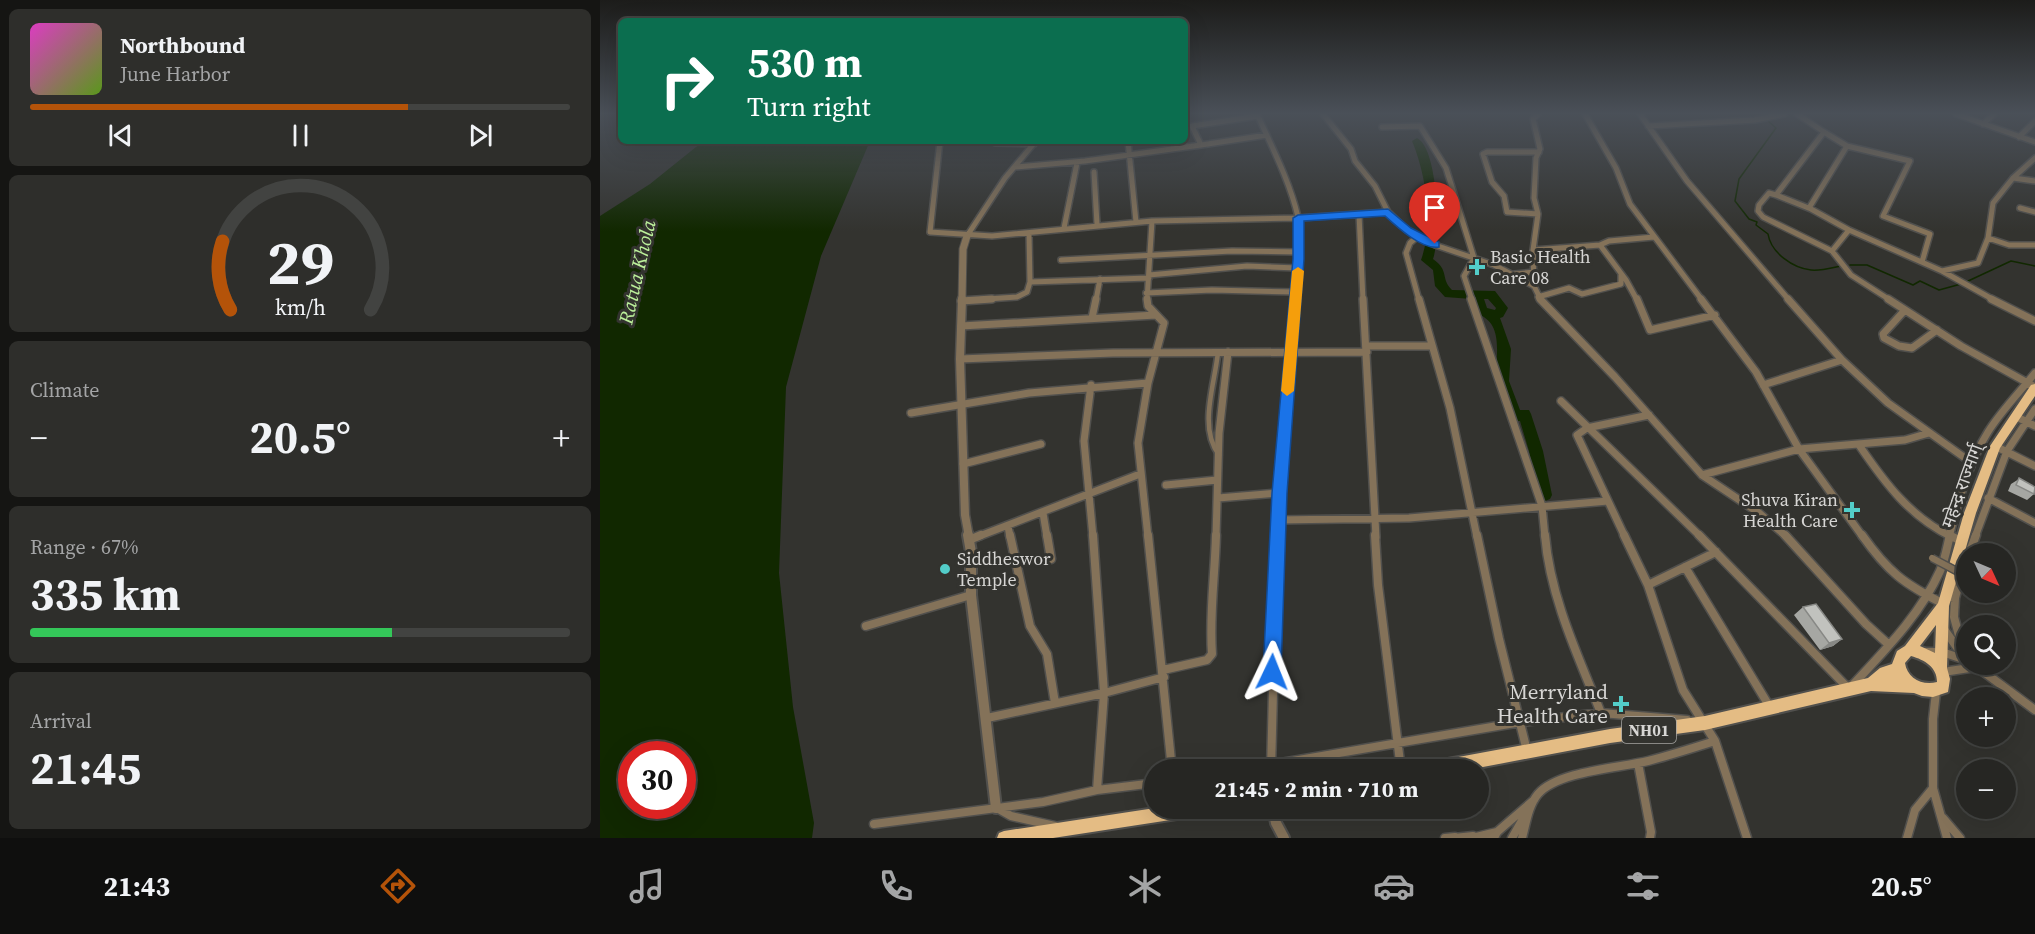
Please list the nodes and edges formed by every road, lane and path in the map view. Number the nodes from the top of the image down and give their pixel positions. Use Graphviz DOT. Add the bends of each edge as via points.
graph roads {
  1 [pos="940,153"];
  2 [pos="1026,153"];
  3 [pos="1130,153"];
  4 [pos="1274,153"];
  5 [pos="1352,153"];
  6 [pos="1436,153"];
  7 [pos="1508,153"];
  8 [pos="1538,153"];
  9 [pos="1607,153"];
  10 [pos="1667,153"];
  11 [pos="1808,153"];
  12 [pos="1842,153"];
  13 [pos="1877,153"];
  14 [pos="2035,158"];
  15 [pos="1077,163"];
  16 [pos="1015,167"];
  17 [pos="1094,172"];
  18 [pos="2013,178"];
  19 [pos="2035,181"];
  20 [pos="1776,195"];
  21 [pos="1809,208"];
  22 [pos="2020,208"];
  23 [pos="1388,212"];
  24 [pos="2035,212"];
  25 [pos="1359,214"];
  26 [pos="1538,214"];
  27 [pos="1298,218"];
  28 [pos="1152,220"];
  29 [pos="1136,222"];
  30 [pos="1097,224"];
  31 [pos="1064,228"];
  32 [pos="1849,230"];
  33 [pos="1029,234"];
  34 [pos="968,236"];
  35 [pos="1418,236"];
  36 [pos="1654,237"];
  37 [pos="1988,238"];
  38 [pos="1600,245"];
  39 [pos="2035,245"];
  40 [pos="1533,250"];
  41 [pos="1832,251"];
  42 [pos="1299,252"];
  43 [pos="1150,255"];
  44 [pos="1474,258"];
  45 [pos="1061,260"];
  46 [pos="1922,262"];
  47 [pos="1298,268"];
  48 [pos="1942,271"];
  49 [pos="1535,272"];
  50 [pos="1515,274"];
  51 [pos="1621,275"];
  52 [pos="1149,277"];
  53 [pos="1100,279"];
  54 [pos="1030,282"];
  55 [pos="1534,286"];
  56 [pos="1295,292"];
  57 [pos="1146,293"];
  58 [pos="1538,297"];
  59 [pos="961,301"];
  60 [pos="1905,310"];
  61 [pos="1156,315"];
  62 [pos="1715,315"];
  63 [pos="1092,318"];
  64 [pos="2035,321"];
  65 [pos="961,326"];
  66 [pos="1937,330"];
  67 [pos="1432,346"];
  68 [pos="1366,349"];
  69 [pos="1156,351"];
  70 [pos="1218,352"];
  71 [pos="1228,352"];
  72 [pos="1291,352"];
  73 [pos="960,359"];
  74 [pos="1842,360"];
  75 [pos="2035,373"];
  76 [pos="1148,383"];
  77 [pos="1763,385"];
  78 [pos="1091,386"];
  79 [pos="2032,386"];
  80 [pos="1561,401"];
  81 [pos="961,402"];
  82 [pos="2035,409"];
  83 [pos="911,413"];
  84 [pos="1649,415"];
  85 [pos="2021,418"];
  86 [pos="2035,426"];
  87 [pos="1587,428"];
  88 [pos="1929,433"];
  89 [pos="1041,444"];
  90 [pos="1859,445"];
  91 [pos="1995,447"];
  92 [pos="1799,449"];
  93 [pos="2007,451"];
  94 [pos="1219,455"];
  95 [pos="1972,463"];
  96 [pos="963,464"];
  97 [pos="2035,466"];
  98 [pos="1140,474"];
  99 [pos="1702,475"];
  100 [pos="1216,480"];
  101 [pos="1166,485"];
  102 [pos="1279,493"];
  103 [pos="1088,495"];
  104 [pos="1218,498"];
  105 [pos="1988,498"];
  106 [pos="1608,501"];
  107 [pos="1542,506"];
  108 [pos="1043,513"];
  109 [pos="1473,513"];
  110 [pos="1376,519"];
  111 [pos="1278,520"];
  112 [pos="2035,524"];
  113 [pos="1008,526"];
  114 [pos="1956,539"];
  115 [pos="969,540"];
  116 [pos="1973,543"];
  117 [pos="1716,552"];
  118 [pos="1932,558"];
  119 [pos="1051,559"];
  120 [pos="1685,567"];
  121 [pos="1956,571"];
  122 [pos="1956,581"];
  123 [pos="1648,585"];
  124 [pos="971,595"];
  125 [pos="1927,597"];
  126 [pos="1947,601"];
  127 [pos="1956,624"];
  128 [pos="866,626"];
  129 [pos="1943,627"];
  130 [pos="1888,644"];
  131 [pos="1956,644"];
  132 [pos="1916,651"];
  133 [pos="1942,652"];
  134 [pos="1956,658"];
  135 [pos="1956,666"];
  136 [pos="1898,668"];
  137 [pos="1942,670"];
  138 [pos="1163,673"];
  139 [pos="1987,675"];
  140 [pos="1871,684"];
  141 [pos="1914,686"];
  142 [pos="1849,690"];
  143 [pos="1936,692"];
  144 [pos="1104,693"];
  145 [pos="1055,703"];
  146 [pos="1771,709"];
  147 [pos="2035,710"];
  148 [pos="1601,713"];
  149 [pos="987,718"];
  150 [pos="1521,722"];
  151 [pos="1705,723"];
  152 [pos="1716,741"];
  153 [pos="1396,744"];
  154 [pos="1527,751"];
  155 [pos="1171,759"];
  156 [pos="1271,759"];
  157 [pos="1311,759"];
  158 [pos="1399,759"];
  159 [pos="1484,759"];
  160 [pos="1638,763"];
  161 [pos="1144,784"];
  162 [pos="1933,788"];
  163 [pos="1096,790"];
  164 [pos="1534,800"];
  165 [pos="996,808"];
  166 [pos="1940,814"];
  167 [pos="1144,818"];
  168 [pos="1275,819"];
  169 [pos="874,824"];
  170 [pos="1072,830"];
  171 [pos="1032,835"];
  172 [pos="1496,835"];
  173 [pos="1473,837"];
  174 [pos="1004,838"];
  175 [pos="1284,838"];
  176 [pos="1451,838"];
  177 [pos="1512,838"];
  178 [pos="1522,838"];
  179 [pos="1650,838"];
  180 [pos="1747,838"];
  181 [pos="1906,838"];
  182 [pos="1947,838"];
  183 [pos="1960,838"];
  1 -- 34 [label="street" via="930,232"];
  2 -- 16 [label="street"];
  3 -- 15 [label="street"];
  3 -- 29 [label="street"];
  4 -- 27 [label="street"];
  5 -- 23 [label="street"];
  6 -- 44 [label="street" via="1446,168"];
  7 -- 26 [label="street" via="1483,154 1492,182 1504,196 1507,212"];
  8 -- 26 [label="street" via="1534,198"];
  9 -- 36 [label="street" via="1630,204"];
  10 -- 74 [label="street" via="1731,235"];
  11 -- 20 [label="street"];
  12 -- 21 [label="street"];
  13 -- 46 [label="street" via="1910,161 1883,216 1930,234"];
  14 -- 18 [label="street"];
  15 -- 16 [label="street"];
  15 -- 31 [label="street"];
  16 -- 34 [label="street"];
  17 -- 30 [label="street"];
  18 -- 19 [label="street"];
  18 -- 37 [label="street" via="1993,203"];
  20 -- 21 [label="street"];
  20 -- 41 [label="street" via="1769,193 1758,212"];
  21 -- 32 [label="street"];
  22 -- 24 [label="street"];
  23 -- 25 [label="street"];
  23 -- 35 [label="street"];
  25 -- 27 [label="street"];
  25 -- 68 [label="street"];
  26 -- 40 [label="street"];
  27 -- 28 [label="street"];
  27 -- 42 [label="street"];
  28 -- 29 [label="street"];
  28 -- 43 [label="street"];
  29 -- 30 [label="street"];
  30 -- 31 [label="street"];
  31 -- 33 [label="street"];
  32 -- 41 [label="street"];
  32 -- 46 [label="street"];
  33 -- 34 [label="street"];
  33 -- 54 [label="street"];
  34 -- 59 [label="street" via="963,249"];
  35 -- 44 [label="street"];
  35 -- 67 [label="street" via="1406,253"];
  36 -- 38 [label="street"];
  36 -- 62 [label="street"];
  37 -- 39 [label="street" via="2009,245"];
  37 -- 48 [label="street" via="1978,264"];
  38 -- 40 [label="street"];
  38 -- 51 [label="street"];
  40 -- 49 [label="street"];
  41 -- 60 [label="street" via="1851,275"];
  42 -- 43 [label="street"];
  42 -- 47 [label="street"];
  43 -- 45 [label="street"];
  43 -- 52 [label="street"];
  44 -- 50 [label="street"];
  44 -- 107 [label="street" via="1464,276"];
  46 -- 48 [label="street"];
  47 -- 52 [label="street" via="1246,266"];
  47 -- 56 [label="street"];
  48 -- 64 [label="street"];
  49 -- 50 [label="street"];
  49 -- 55 [label="street"];
  50 -- 55 [label="street"];
  51 -- 58 [label="street" via="1621,284 1582,294 1569,288"];
  51 -- 62 [label="street" via="1651,331"];
  52 -- 53 [label="street"];
  52 -- 57 [label="street"];
  53 -- 54 [label="street"];
  53 -- 63 [label="street"];
  54 -- 59 [label="street" via="1027,292 1017,297"];
  55 -- 58 [label="street"];
  56 -- 57 [label="street"];
  56 -- 72 [label="street"];
  57 -- 61 [label="street" via="1148,306"];
  58 -- 84 [label="street"];
  59 -- 65 [label="street"];
  60 -- 66 [label="street"];
  60 -- 66 [label="street" via="1883,334 1884,338 1912,348"];
  61 -- 63 [label="street"];
  61 -- 69 [label="street" via="1164,323"];
  62 -- 77 [label="street"];
  63 -- 65 [label="street"];
  65 -- 73 [label="street"];
  66 -- 79 [label="street"];
  67 -- 68 [label="street"];
  67 -- 109 [label="street"];
  68 -- 72 [label="street"];
  68 -- 110 [label="street"];
  69 -- 70 [label="street"];
  69 -- 73 [label="street"];
  69 -- 76 [label="street"];
  70 -- 71 [label="street"];
  70 -- 94 [label="street" via="1208,419 1212,445"];
  71 -- 72 [label="street"];
  71 -- 94 [label="street"];
  72 -- 102 [label="street"];
  73 -- 81 [label="street"];
  74 -- 77 [label="street"];
  74 -- 88 [label="street" via="1871,391"];
  75 -- 79 [label="street"];
  76 -- 78 [label="street"];
  76 -- 98 [label="street" via="1138,443"];
  77 -- 92 [label="street"];
  78 -- 81 [label="street"];
  78 -- 103 [label="street" via="1084,441"];
  79 -- 85 [label="highway, महेन्द्र राज्मार्ग् / NH01"];
  79 -- 95 [label="street" via="1989,431"];
  80 -- 87 [label="street"];
  81 -- 83 [label="street"];
  81 -- 96 [label="street"];
  82 -- 85 [label="street"];
  84 -- 87 [label="street"];
  84 -- 99 [label="street"];
  85 -- 86 [label="street"];
  85 -- 91 [label="highway, महेन्द्र राज्मार्ग् / NH01"];
  85 -- 93 [label="street"];
  87 -- 106 [label="street" via="1577,438"];
  87 -- 117 [label="street"];
  88 -- 90 [label="street"];
  88 -- 95 [label="street"];
  89 -- 96 [label="street"];
  90 -- 92 [label="street"];
  90 -- 114 [label="street" via="1911,513"];
  91 -- 93 [label="street"];
  91 -- 114 [label="highway, महेन्द्र राज्मार्ग् / NH01"];
  92 -- 99 [label="street"];
  92 -- 125 [label="street" via="1881,562"];
  93 -- 97 [label="street"];
  93 -- 105 [label="street"];
  94 -- 100 [label="street"];
  95 -- 114 [label="street" via="1960,495"];
  96 -- 115 [label="street"];
  98 -- 103 [label="street"];
  98 -- 138 [label="street"];
  99 -- 130 [label="street" via="1759,513 1796,545"];
  100 -- 101 [label="street"];
  100 -- 104 [label="street"];
  102 -- 104 [label="street"];
  102 -- 111 [label="street"];
  103 -- 108 [label="street"];
  103 -- 144 [label="street"];
  104 -- 138 [label="street" via="1212,654 1207,660"];
  105 -- 112 [label="street"];
  105 -- 116 [label="street"];
  106 -- 107 [label="street"];
  106 -- 123 [label="street"];
  107 -- 109 [label="street"];
  107 -- 148 [label="street" via="1547,562 1569,633"];
  108 -- 113 [label="street"];
  108 -- 119 [label="street"];
  109 -- 110 [label="street"];
  109 -- 150 [label="street"];
  110 -- 111 [label="street"];
  110 -- 153 [label="street" via="1378,585"];
  111 -- 156 [label="street"];
  113 -- 115 [label="street"];
  113 -- 145 [label="street" via="1030,626 1047,654"];
  114 -- 125 [label="street"];
  114 -- 126 [label="highway, महेन्द्र राज्मार्ग् / NH01"];
  115 -- 124 [label="street"];
  117 -- 120 [label="street"];
  117 -- 142 [label="street"];
  118 -- 121 [label="street, bridge"];
  120 -- 123 [label="street"];
  120 -- 146 [label="street"];
  122 -- 126 [label="street"];
  123 -- 151 [label="street" via="1683,690"];
  124 -- 128 [label="street"];
  124 -- 149 [label="street"];
  125 -- 126 [label="street"];
  125 -- 130 [label="street"];
  126 -- 127 [label="street"];
  126 -- 129 [label="highway, महेन्द्र राज्मार्ग् / NH01"];
  126 -- 132 [label="highway, महेन्द्र राज्मार्ग् / NH01"];
  129 -- 131 [label="street"];
  129 -- 133 [label="highway, महेन्द्र राज्मार्ग् / NH01"];
  130 -- 142 [label="street"];
  132 -- 133 [label="street"];
  132 -- 136 [label="highway, महेन्द्र राज्मार्ग् / NH01" via="1900,656"];
  132 -- 137 [label="highway" via="1933,659"];
  133 -- 134 [label="street"];
  133 -- 137 [label="highway, महेन्द्र राज्मार्ग् / NH01"];
  135 -- 137 [label="street"];
  136 -- 140 [label="highway, महेन्द्र राज्मार्ग् / NH01"];
  136 -- 141 [label="highway"];
  137 -- 143 [label="highway, महेन्द्र राज्मार्ग् / NH01" via="1943,687"];
  138 -- 144 [label="street"];
  138 -- 155 [label="street"];
  139 -- 147 [label="street"];
  140 -- 141 [label="highway, NH01"];
  140 -- 142 [label="highway, NH01"];
  141 -- 143 [label="highway, NH01"];
  142 -- 146 [label="highway, NH01"];
  143 -- 162 [label="street"];
  144 -- 145 [label="street"];
  144 -- 163 [label="street"];
  145 -- 149 [label="street"];
  146 -- 151 [label="highway, NH01"];
  148 -- 150 [label="street"];
  148 -- 151 [label="street"];
  149 -- 165 [label="street"];
  150 -- 153 [label="street"];
  150 -- 154 [label="street"];
  151 -- 152 [label="street"];
  151 -- 154 [label="highway, NH01"];
  152 -- 160 [label="street"];
  152 -- 180 [label="street"];
  153 -- 157 [label="street"];
  153 -- 158 [label="street"];
  154 -- 159 [label="highway, NH01"];
  160 -- 164 [label="street" via="1572,777 1539,792"];
  160 -- 179 [label="street"];
  161 -- 163 [label="street"];
  162 -- 166 [label="street"];
  162 -- 181 [label="street" via="1909,819"];
  163 -- 165 [label="street"];
  164 -- 172 [label="street"];
  164 -- 177 [label="street"];
  164 -- 178 [label="street"];
  165 -- 169 [label="street"];
  165 -- 170 [label="street" via="1011,816"];
  166 -- 182 [label="street"];
  166 -- 183 [label="street"];
  167 -- 170 [label="highway"];
  168 -- 175 [label="street"];
  170 -- 171 [label="highway"];
  171 -- 174 [label="highway"];
  172 -- 173 [label="street"];
  173 -- 176 [label="street"];
}
